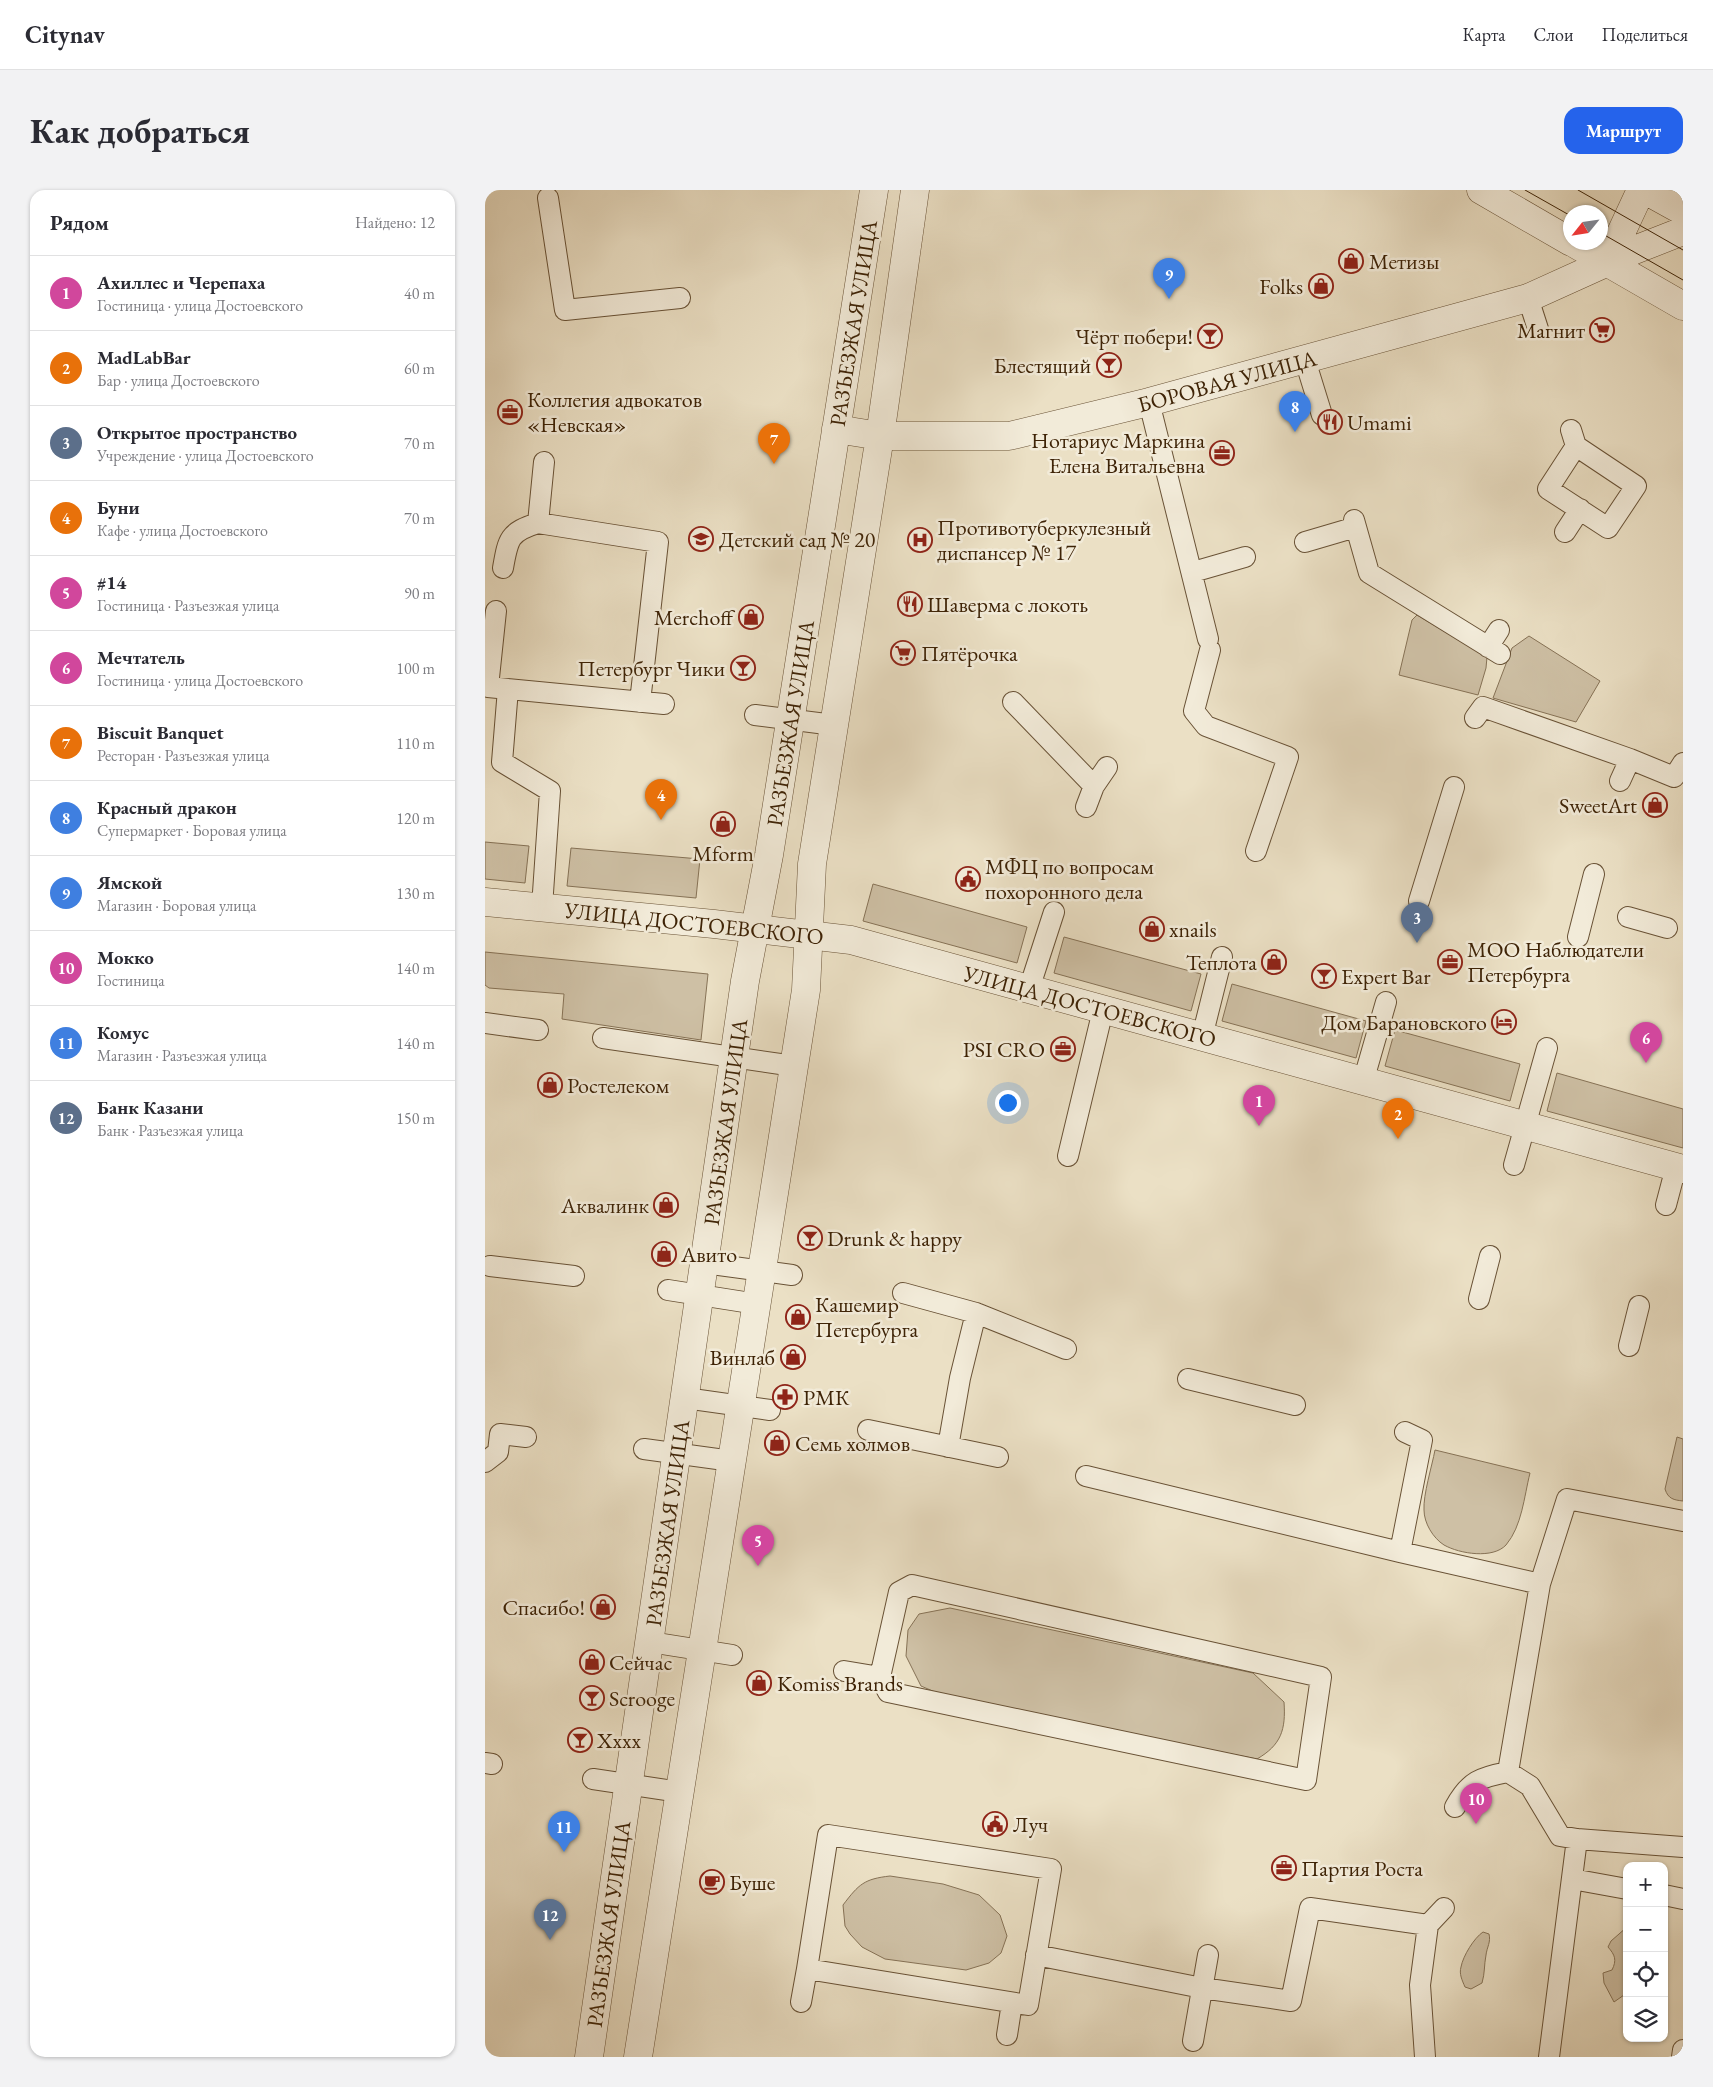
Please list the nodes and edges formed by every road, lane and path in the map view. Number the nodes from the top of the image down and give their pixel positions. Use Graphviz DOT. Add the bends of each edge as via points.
graph roads {
  1 [pos="874,190"];
  2 [pos="915,190"];
  3 [pos="1481,190"];
  4 [pos="1641,190"];
  5 [pos="1645,190"];
  6 [pos="548,198"];
  7 [pos="1683,211"];
  8 [pos="1683,231"];
  9 [pos="1563,237"];
  10 [pos="1585,250"];
  11 [pos="1607,263"];
  12 [pos="680,298"];
  13 [pos="1528,298"];
  14 [pos="1683,306"];
  15 [pos="1538,329"];
  16 [pos="1305,360"];
  17 [pos="1149,402"];
  18 [pos="1322,415"];
  19 [pos="836,429"];
  20 [pos="880,436"];
  21 [pos="544,462"];
  22 [pos="1580,509"];
  23 [pos="539,524"];
  24 [pos="1565,532"];
  25 [pos="1305,542"];
  26 [pos="1245,557"];
  27 [pos="503,568"];
  28 [pos="1193,572"];
  29 [pos="496,610"];
  30 [pos="1499,630"];
  31 [pos="508,689"];
  32 [pos="640,702"];
  33 [pos="1013,702"];
  34 [pos="664,704"];
  35 [pos="755,714"];
  36 [pos="1475,718"];
  37 [pos="791,719"];
  38 [pos="834,725"];
  39 [pos="1630,759"];
  40 [pos="1683,763"];
  41 [pos="1107,766"];
  42 [pos="1620,781"];
  43 [pos="1094,786"];
  44 [pos="1454,787"];
  45 [pos="1086,807"];
  46 [pos="1256,851"];
  47 [pos="1594,874"];
  48 [pos="1419,901"];
  49 [pos="485,902"];
  50 [pos="542,907"];
  51 [pos="1054,912"];
  52 [pos="1628,917"];
  53 [pos="755,928"];
  54 [pos="1667,928"];
  55 [pos="809,934"];
  56 [pos="1577,937"];
  57 [pos="1221,957"];
  58 [pos="1029,989"];
  59 [pos="1386,1002"];
  60 [pos="1103,1010"];
  61 [pos="485,1023"];
  62 [pos="538,1030"];
  63 [pos="1202,1037"];
  64 [pos="603,1038"];
  65 [pos="1547,1048"];
  66 [pos="734,1057"];
  67 [pos="794,1066"];
  68 [pos="1363,1082"];
  69 [pos="1525,1127"];
  70 [pos="1068,1156"];
  71 [pos="1514,1164"];
  72 [pos="1679,1168"];
  73 [pos="1666,1205"];
  74 [pos="1490,1256"];
  75 [pos="704,1263"];
  76 [pos="490,1266"];
  77 [pos="762,1271"];
  78 [pos="574,1276"];
  79 [pos="792,1276"];
  80 [pos="668,1290"];
  81 [pos="903,1293"];
  82 [pos="700,1295"];
  83 [pos="1479,1298"];
  84 [pos="757,1304"];
  85 [pos="1639,1306"];
  86 [pos="976,1313"];
  87 [pos="1629,1346"];
  88 [pos="1066,1349"];
  89 [pos="1188,1379"];
  90 [pos="685,1398"];
  91 [pos="741,1405"];
  92 [pos="1295,1405"];
  93 [pos="770,1410"];
  94 [pos="868,1430"];
  95 [pos="1405,1432"];
  96 [pos="525,1437"];
  97 [pos="948,1447"];
  98 [pos="644,1449"];
  99 [pos="677,1453"];
  100 [pos="998,1457"];
  101 [pos="732,1461"];
  102 [pos="485,1462"];
  103 [pos="1086,1476"];
  104 [pos="1683,1521"];
  105 [pos="1400,1552"];
  106 [pos="1540,1584"];
  107 [pos="650,1642"];
  108 [pos="702,1650"];
  109 [pos="732,1655"];
  110 [pos="844,1671"];
  111 [pos="880,1677"];
  112 [pos="1508,1772"];
  113 [pos="593,1779"];
  114 [pos="629,1785"];
  115 [pos="680,1792"];
  116 [pos="1455,1807"];
  117 [pos="1577,1840"];
  118 [pos="1683,1847"];
  119 [pos="1572,1879"];
  120 [pos="1623,1888"];
  121 [pos="1668,1896"];
  122 [pos="1683,1899"];
  123 [pos="1444,1908"];
  124 [pos="1428,1925"];
  125 [pos="1036,1955"];
  126 [pos="1208,1955"];
  127 [pos="807,1969"];
  128 [pos="1202,1988"];
  129 [pos="801,2002"];
  130 [pos="1012,2003"];
  131 [pos="1007,2035"];
  132 [pos="1193,2041"];
  133 [pos="1683,2050"];
  134 [pos="589,2057"];
  135 [pos="638,2057"];
  136 [pos="1425,2057"];
  137 [pos="1549,2057"];
  138 [pos="1682,2057"];
  1 -- 19 [label="street, РАЗЪЕЗЖАЯ УЛИЦА"];
  2 -- 20 [label="street, РАЗЪЕЗЖАЯ УЛИЦА"];
  3 -- 9 [label="street"];
  4 -- 11 [label="street"];
  5 -- 7 [label="street"];
  6 -- 12 [label="lane" via="565,310"];
  8 -- 11 [label="street, БОРОВАЯ УЛИЦА"];
  10 -- 11 [label="street"];
  11 -- 13 [label="street, БОРОВАЯ УЛИЦА"];
  11 -- 14 [label="street"];
  13 -- 15 [label="lane"];
  13 -- 16 [label="street, БОРОВАЯ УЛИЦА"];
  16 -- 17 [label="street, БОРОВАЯ УЛИЦА"];
  16 -- 18 [label="lane"];
  17 -- 20 [label="street, БОРОВАЯ УЛИЦА" via="1009,436"];
  17 -- 28 [label="lane"];
  19 -- 20 [label="street, БОРОВАЯ УЛИЦА"];
  19 -- 37 [label="street, РАЗЪЕЗЖАЯ УЛИЦА"];
  20 -- 38 [label="street, РАЗЪЕЗЖАЯ УЛИЦА"];
  21 -- 23 [label="lane"];
  22 -- 22 [label="lane" via="1548,489 1573,438 1636,486 1608,528"];
  22 -- 24 [label="lane"];
  23 -- 27 [label="lane" via="519,529 507,543"];
  23 -- 32 [label="lane" via="658,542"];
  25 -- 30 [label="lane" via="1355,524 1369,573 1494,650"];
  26 -- 28 [label="lane"];
  28 -- 46 [label="lane" via="1209,644 1189,714 1206,726 1288,757"];
  29 -- 31 [label="lane" via="488,687"];
  31 -- 32 [label="lane"];
  31 -- 50 [label="lane" via="496,762 550,791"];
  32 -- 34 [label="lane"];
  33 -- 43 [label="lane"];
  35 -- 37 [label="lane"];
  36 -- 39 [label="lane" via="1483,707"];
  37 -- 38 [label="lane"];
  37 -- 53 [label="street, РАЗЪЕЗЖАЯ УЛИЦА"];
  38 -- 55 [label="street, РАЗЪЕЗЖАЯ УЛИЦА" via="812,864"];
  39 -- 40 [label="lane" via="1674,777"];
  39 -- 42 [label="lane"];
  41 -- 43 [label="lane"];
  43 -- 45 [label="lane"];
  44 -- 48 [label="lane"];
  47 -- 56 [label="lane" via="1593,906"];
  49 -- 50 [label="street, УЛИЦА ДОСТОЕВСКОГО"];
  50 -- 53 [label="street, УЛИЦА ДОСТОЕВСКОГО"];
  51 -- 58 [label="lane"];
  52 -- 54 [label="lane"];
  53 -- 55 [label="street, УЛИЦА ДОСТОЕВСКОГО"];
  53 -- 66 [label="street, РАЗЪЕЗЖАЯ УЛИЦА"];
  55 -- 58 [label="street, УЛИЦА ДОСТОЕВСКОГО" via="851,940"];
  55 -- 67 [label="street, РАЗЪЕЗЖАЯ УЛИЦА" via="806,990"];
  57 -- 63 [label="lane"];
  58 -- 60 [label="street, УЛИЦА ДОСТОЕВСКОГО"];
  59 -- 68 [label="lane"];
  60 -- 63 [label="street, УЛИЦА ДОСТОЕВСКОГО"];
  60 -- 70 [label="lane"];
  61 -- 62 [label="lane"];
  63 -- 68 [label="street, УЛИЦА ДОСТОЕВСКОГО"];
  64 -- 66 [label="lane"];
  65 -- 69 [label="lane"];
  66 -- 67 [label="lane"];
  66 -- 75 [label="street, РАЗЪЕЗЖАЯ УЛИЦА"];
  67 -- 77 [label="street, РАЗЪЕЗЖАЯ УЛИЦА"];
  68 -- 69 [label="street, УЛИЦА ДОСТОЕВСКОГО"];
  69 -- 71 [label="lane"];
  69 -- 72 [label="street, УЛИЦА ДОСТОЕВСКОГО"];
  72 -- 73 [label="lane"];
  74 -- 83 [label="lane"];
  75 -- 77 [label="lane"];
  75 -- 82 [label="street, РАЗЪЕЗЖАЯ УЛИЦА"];
  76 -- 78 [label="lane"];
  77 -- 79 [label="lane"];
  77 -- 84 [label="street, РАЗЪЕЗЖАЯ УЛИЦА"];
  80 -- 82 [label="lane"];
  81 -- 86 [label="lane"];
  82 -- 84 [label="lane"];
  82 -- 90 [label="street, РАЗЪЕЗЖАЯ УЛИЦА"];
  84 -- 91 [label="street, РАЗЪЕЗЖАЯ УЛИЦА"];
  85 -- 87 [label="lane"];
  86 -- 88 [label="lane"];
  86 -- 97 [label="lane"];
  89 -- 92 [label="lane"];
  90 -- 91 [label="lane"];
  90 -- 99 [label="street, РАЗЪЕЗЖАЯ УЛИЦА"];
  91 -- 93 [label="lane"];
  91 -- 101 [label="street, РАЗЪЕЗЖАЯ УЛИЦА"];
  94 -- 97 [label="lane"];
  95 -- 105 [label="lane" via="1422,1440"];
  96 -- 102 [label="lane" via="500,1434 498,1452"];
  97 -- 100 [label="lane"];
  98 -- 99 [label="lane"];
  99 -- 101 [label="lane"];
  99 -- 107 [label="street, РАЗЪЕЗЖАЯ УЛИЦА"];
  101 -- 108 [label="street, РАЗЪЕЗЖАЯ УЛИЦА"];
  103 -- 105 [label="lane"];
  104 -- 106 [label="lane" via="1567,1499"];
  105 -- 106 [label="lane"];
  106 -- 112 [label="lane"];
  107 -- 108 [label="lane"];
  107 -- 114 [label="street, РАЗЪЕЗЖАЯ УЛИЦА"];
  108 -- 109 [label="lane"];
  108 -- 115 [label="street, РАЗЪЕЗЖАЯ УЛИЦА"];
  110 -- 111 [label="lane"];
  111 -- 111 [label="lane" via="899,1592 912,1585 1321,1677 1306,1780 888,1692"];
  112 -- 116 [label="lane" via="1483,1777 1463,1792"];
  112 -- 117 [label="lane" via="1530,1786 1559,1836"];
  113 -- 114 [label="lane"];
  114 -- 115 [label="lane"];
  114 -- 134 [label="street, РАЗЪЕЗЖАЯ УЛИЦА"];
  115 -- 135 [label="street, РАЗЪЕЗЖАЯ УЛИЦА"];
  117 -- 118 [label="lane"];
  117 -- 119 [label="lane"];
  119 -- 120 [label="lane"];
  119 -- 137 [label="lane"];
  121 -- 122 [label="lane"];
  123 -- 124 [label="lane"];
  124 -- 128 [label="lane" via="1310,1908 1291,2001"];
  124 -- 136 [label="lane" via="1420,1984"];
  125 -- 127 [label="lane" via="1051,1869 828,1834"];
  125 -- 128 [label="lane"];
  125 -- 130 [label="lane" via="1028,2005"];
  126 -- 128 [label="lane"];
  127 -- 129 [label="lane"];
  127 -- 130 [label="lane"];
  128 -- 132 [label="lane"];
  130 -- 131 [label="lane"];
  133 -- 138 [label="lane"];
}
